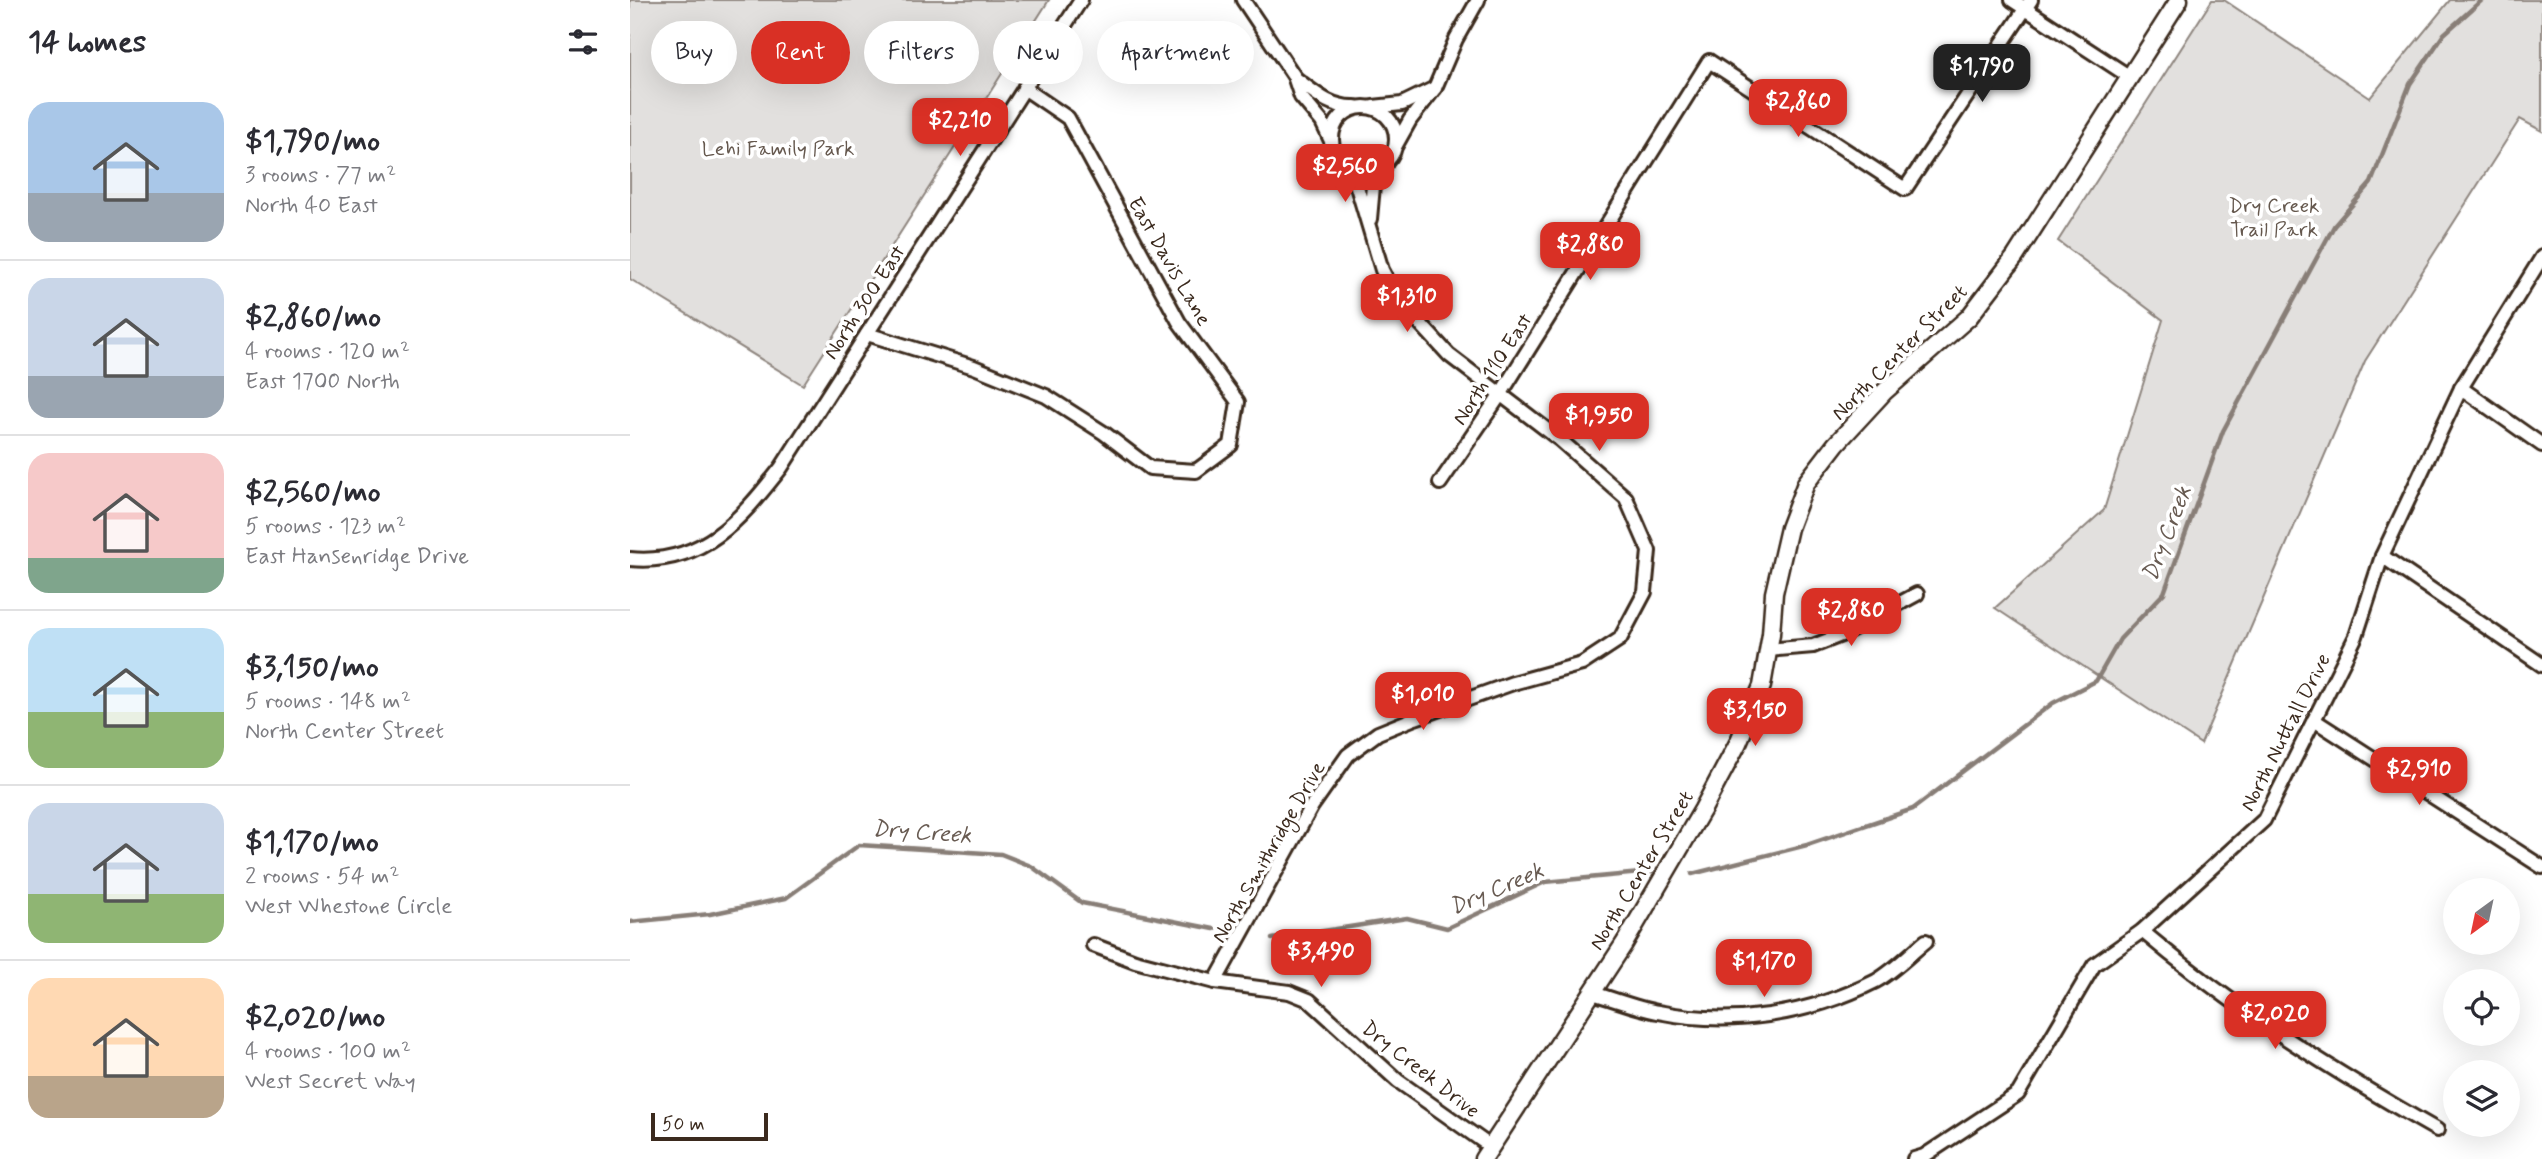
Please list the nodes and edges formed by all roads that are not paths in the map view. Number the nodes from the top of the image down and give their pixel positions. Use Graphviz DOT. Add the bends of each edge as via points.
graph roads {
  1 [pos="1081,0"];
  2 [pos="1243,0"];
  3 [pos="1478,0"];
  4 [pos="2012,0"];
  5 [pos="2179,0"];
  6 [pos="2028,4"];
  7 [pos="1294,76"];
  8 [pos="2130,77"];
  9 [pos="1024,88"];
  10 [pos="1435,88"];
  11 [pos="1366,107"];
  12 [pos="1333,145"];
  13 [pos="1394,149"];
  14 [pos="1387,161"];
  15 [pos="1343,163"];
  16 [pos="1371,233"];
  17 [pos="2542,257"];
  18 [pos="867,334"];
  19 [pos="2461,387"];
  20 [pos="1500,395"];
  21 [pos="2542,444"];
  22 [pos="1440,483"];
  23 [pos="2382,556"];
  24 [pos="630,559"];
  25 [pos="1916,594"];
  26 [pos="1769,650"];
  27 [pos="2542,665"];
  28 [pos="2314,720"];
  29 [pos="2542,867"];
  30 [pos="2142,931"];
  31 [pos="1926,941"];
  32 [pos="1093,945"];
  33 [pos="1215,982"];
  34 [pos="1592,993"];
  35 [pos="2437,1130"];
  36 [pos="1487,1153"];
  37 [pos="1921,1158"];
  1 -- 9 [label="street, North 300 East"];
  2 -- 7 [label="street"];
  3 -- 10 [label="street"];
  4 -- 6 [label="street"];
  5 -- 8 [label="street, North Center Street"];
  6 -- 8 [label="street"];
  6 -- 20 [label="street, North 110 East" via="1905,189 1709,61"];
  7 -- 11 [label="street" via="1335,105"];
  7 -- 12 [label="street" via="1301,97 1322,122"];
  8 -- 26 [label="street, North Center Street" via="2015,257 1969,317 1884,392 1806,483 1789,528 1774,593"];
  9 -- 18 [label="street, North 300 East"];
  9 -- 18 [label="street, East Davis Lane" via="1068,118 1179,323 1238,402 1231,445 1196,471 1150,468 1046,396 974,367"];
  10 -- 11 [label="street" via="1402,104"];
  10 -- 13 [label="street"];
  11 -- 12 [label="street" via="1349,110 1339,119"];
  11 -- 13 [label="street" via="1382,112 1392,123"];
  12 -- 15 [label="street"];
  13 -- 14 [label="street"];
  14 -- 15 [label="street" via="1376,169 1362,170"];
  14 -- 16 [label="street" via="1373,186"];
  15 -- 16 [label="street" via="1359,191"];
  16 -- 20 [label="street" via="1396,297 1449,355"];
  17 -- 19 [label="street, North Nuttall Drive"];
  18 -- 24 [label="street, North 300 East" via="781,468 752,504 718,536 690,554 667,560"];
  19 -- 21 [label="street"];
  19 -- 23 [label="street, North Nuttall Drive"];
  20 -- 22 [label="street, North 110 East"];
  20 -- 33 [label="street, North Smithridge Drive" via="1626,498 1649,551 1645,592 1620,639 1583,664 1513,683 1378,733 1348,755 1312,806"];
  23 -- 27 [label="street"];
  23 -- 28 [label="street, North Nuttall Drive" via="2356,636"];
  25 -- 26 [label="street" via="1813,646"];
  26 -- 34 [label="street, North Center Street" via="1762,686 1738,743 1680,850"];
  28 -- 29 [label="street"];
  28 -- 30 [label="street, North Nuttall Drive" via="2264,820"];
  30 -- 35 [label="street" via="2190,972 2297,1046"];
  30 -- 37 [label="street, North Nuttall Drive" via="2094,965 2018,1094"];
  31 -- 34 [label="street" via="1878,980 1812,1007 1760,1016 1683,1016"];
  32 -- 33 [label="street, Dry Creek Drive"];
  33 -- 36 [label="street, Dry Creek Drive" via="1289,992 1309,1000"];
  34 -- 36 [label="street, North Center Street"];
}
